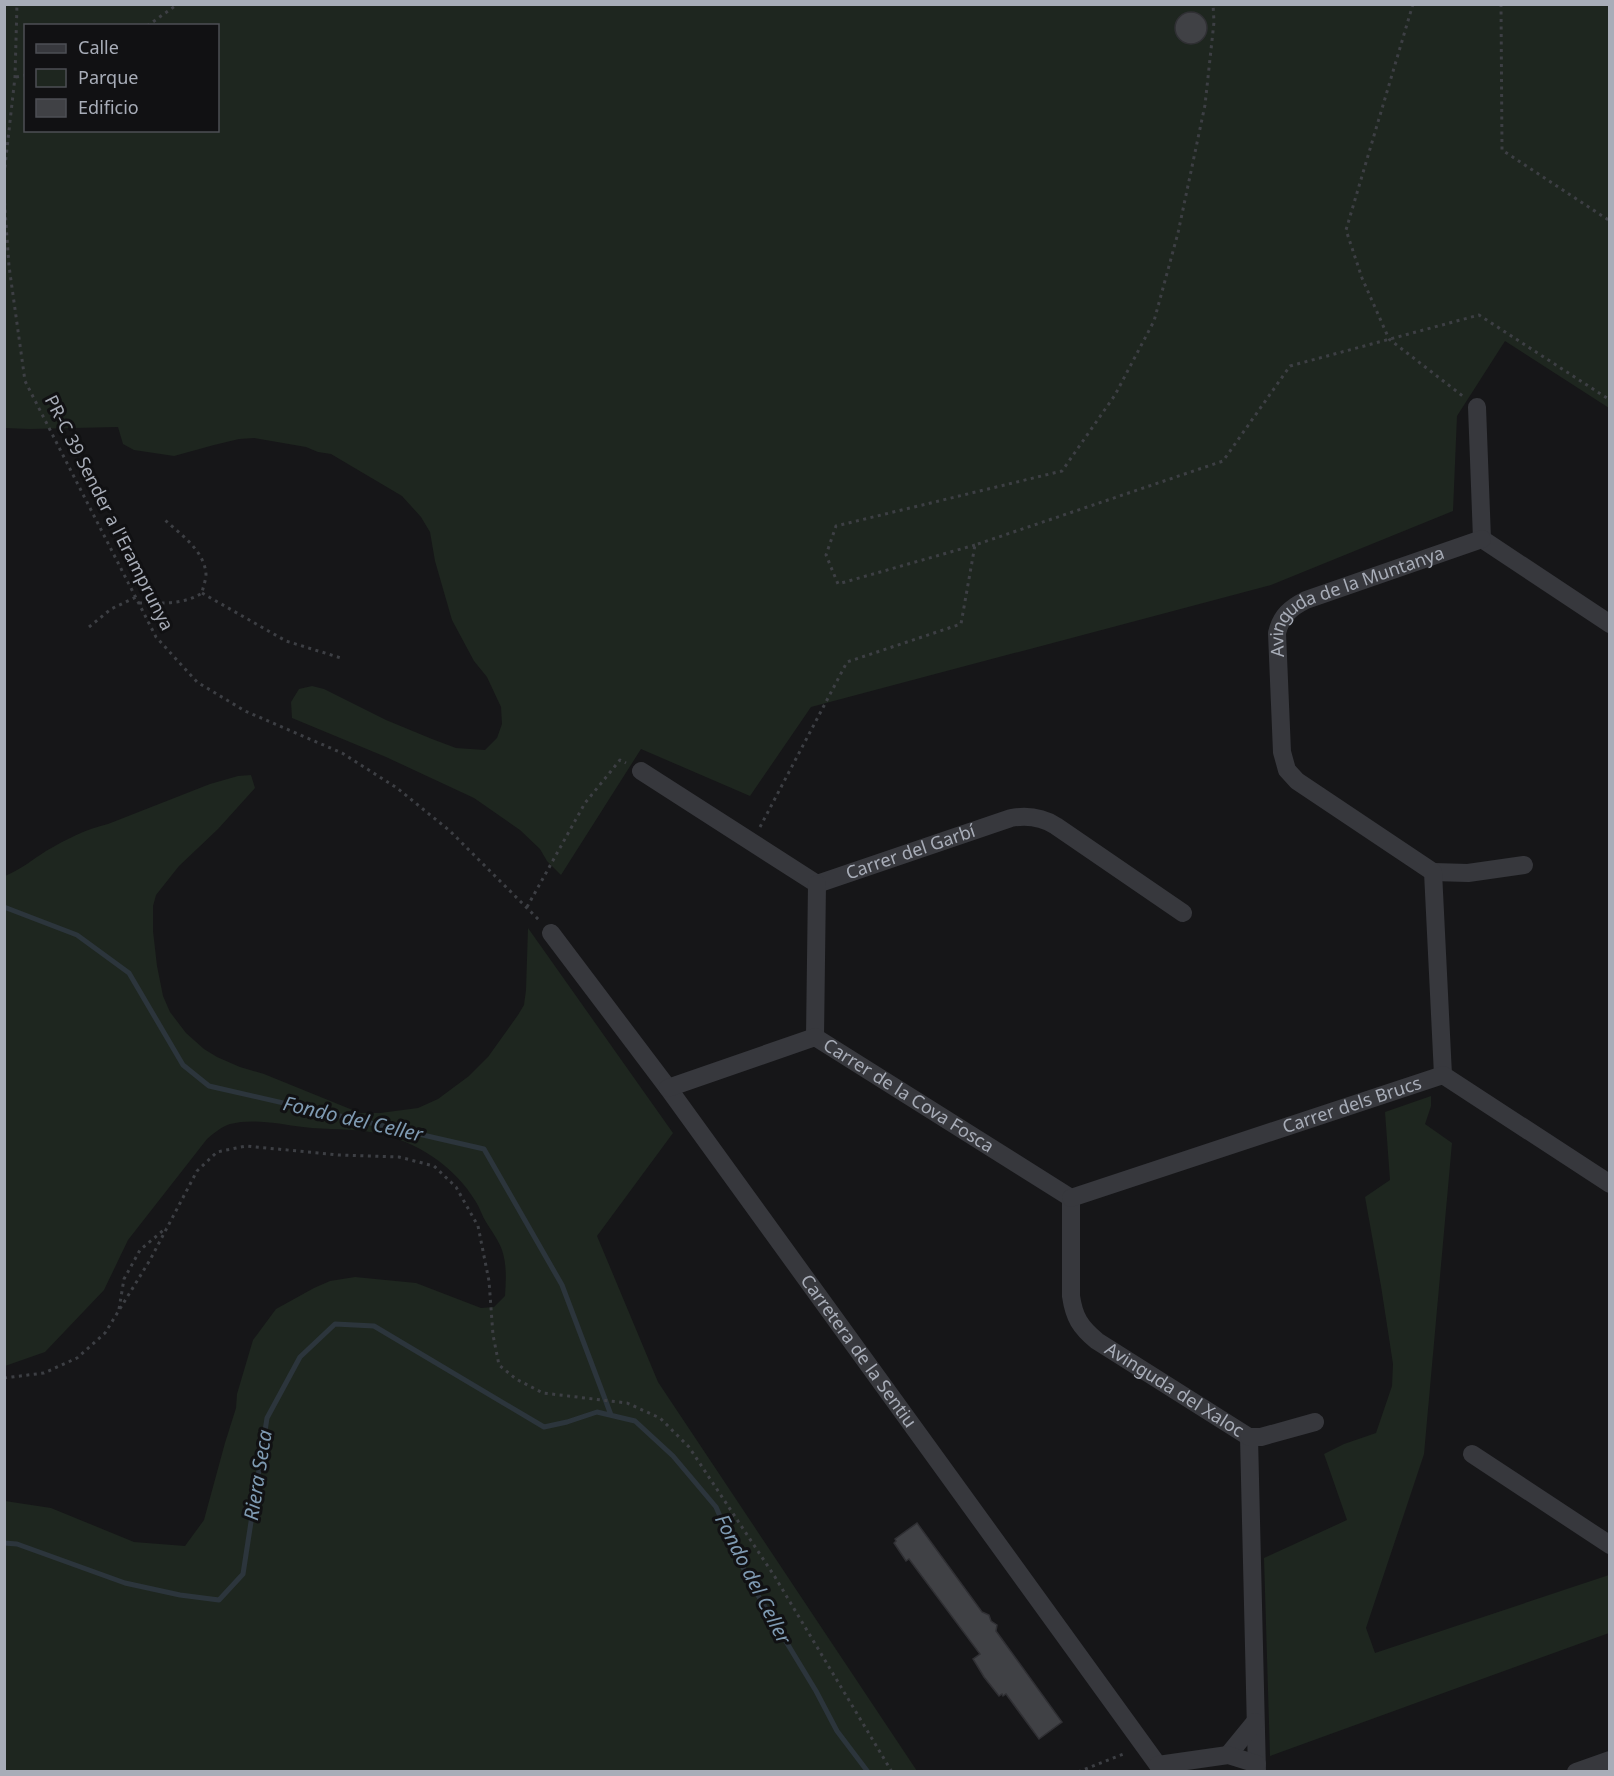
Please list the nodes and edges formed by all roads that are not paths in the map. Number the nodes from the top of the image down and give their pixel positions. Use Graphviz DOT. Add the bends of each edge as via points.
graph roads {
  1 [pos="1477,407"];
  2 [pos="1482,539"];
  3 [pos="1610,624"];
  4 [pos="641,771"];
  5 [pos="1524,865"];
  6 [pos="1433,872"];
  7 [pos="817,884"];
  8 [pos="1183,913"];
  9 [pos="551,933"];
  10 [pos="815,1037"];
  11 [pos="1443,1075"];
  12 [pos="668,1088"];
  13 [pos="1610,1184"];
  14 [pos="1071,1198"];
  15 [pos="1314,1422"];
  16 [pos="1249,1437"];
  17 [pos="1472,1454"];
  18 [pos="1610,1545"];
  19 [pos="1255,1722"];
  20 [pos="1228,1755"];
  21 [pos="1610,1760"];
  22 [pos="1161,1768"];
  23 [pos="1257,1768"];
  24 [pos="1576,1772"];
  1 -- 2 [label="street"];
  2 -- 3 [label="street"];
  2 -- 6 [label="street, Avinguda de la Muntanya" via="1306,600 1289,610 1277,633 1282,752 1287,770 1297,781"];
  4 -- 7 [label="street"];
  5 -- 6 [label="street" via="1468,873"];
  6 -- 11 [label="street"];
  7 -- 8 [label="street, Carrer del Garbí" via="1011,818 1031,816 1056,826"];
  7 -- 10 [label="street"];
  9 -- 12 [label="street, Carretera de la Sentiu"];
  10 -- 12 [label="street, Carrer de la Cova Fosca"];
  10 -- 14 [label="street, Carrer de la Cova Fosca"];
  11 -- 13 [label="street, Carrer dels Brucs"];
  11 -- 14 [label="street, Carrer dels Brucs"];
  12 -- 22 [label="street, Carretera de la Sentiu"];
  14 -- 16 [label="street, Avinguda del Xaloc" via="1071,1296 1078,1322 1097,1341"];
  15 -- 16 [label="street"];
  16 -- 19 [label="street, Avinguda del Xaloc"];
  17 -- 18 [label="street"];
  19 -- 20 [label="street"];
  19 -- 23 [label="street, Avinguda del Xaloc"];
  20 -- 22 [label="street"];
  20 -- 23 [label="street"];
  21 -- 24 [label="street"];
}
